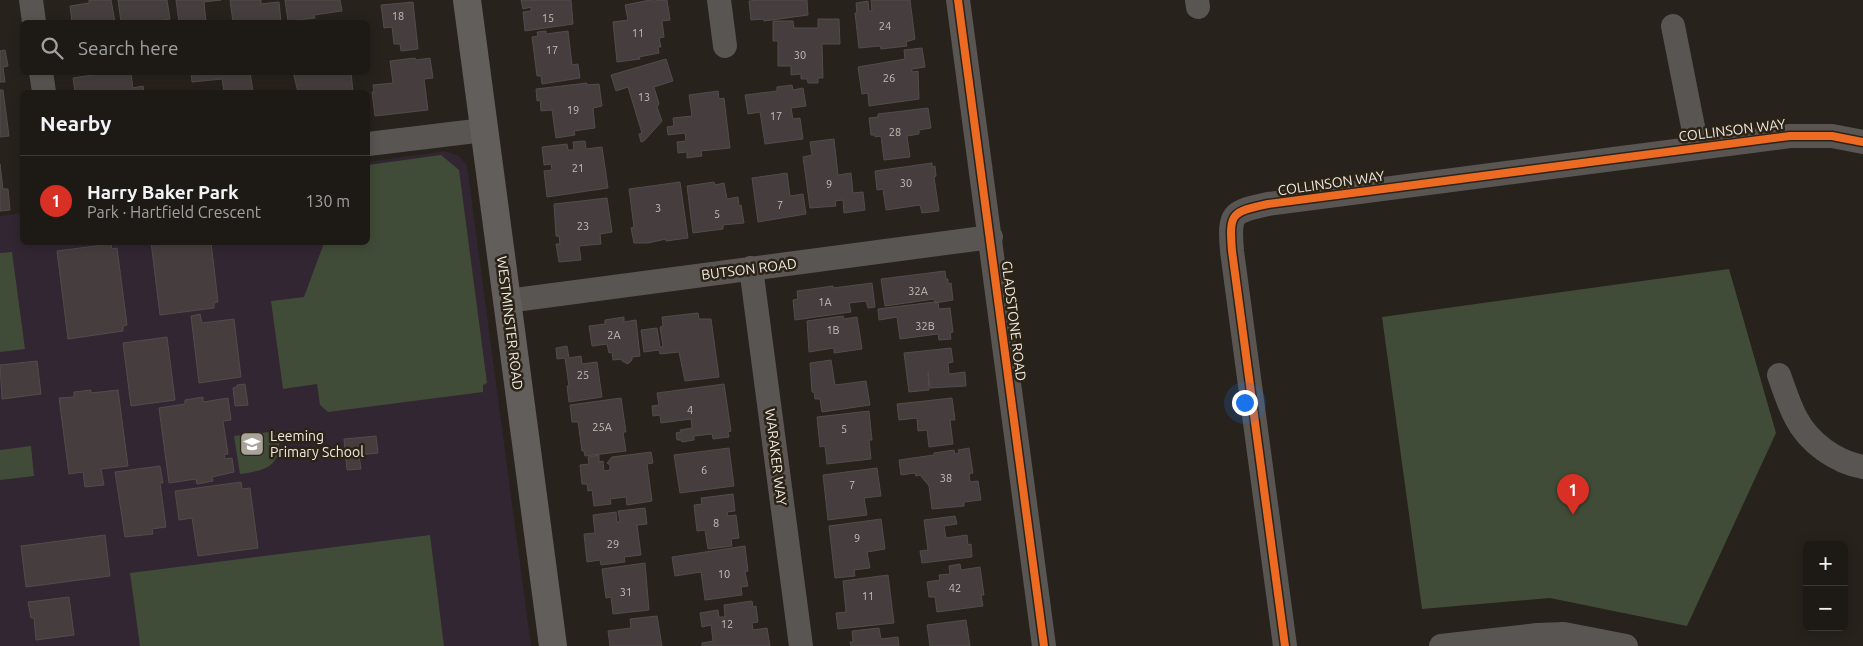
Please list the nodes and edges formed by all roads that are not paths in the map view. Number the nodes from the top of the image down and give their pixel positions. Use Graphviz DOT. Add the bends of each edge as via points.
graph roads {
  1 [pos="31,0"];
  2 [pos="466,0"];
  3 [pos="718,0"];
  4 [pos="958,0"];
  5 [pos="34,20"];
  6 [pos="1673,26"];
  7 [pos="725,46"];
  8 [pos="41,75"];
  9 [pos="44,90"];
  10 [pos="484,130"];
  11 [pos="1863,142"];
  12 [pos="370,144"];
  13 [pos="1696,147"];
  14 [pos="991,238"];
  15 [pos="751,268"];
  16 [pos="507,301"];
  17 [pos="1779,374"];
  18 [pos="1863,467"];
  19 [pos="552,646"];
  20 [pos="801,646"];
  21 [pos="1044,646"];
  22 [pos="1285,646"];
  23 [pos="1441,646"];
  24 [pos="1626,646"];
  1 -- 5 [label="street"];
  2 -- 10 [label="main road, WESTMINSTER ROAD"];
  3 -- 7 [label="street"];
  4 -- 14 [label="street, GLADSTONE ROAD"];
  6 -- 13 [label="street"];
  8 -- 9 [label="street"];
  10 -- 12 [label="street"];
  10 -- 16 [label="main road, WESTMINSTER ROAD"];
  11 -- 13 [label="street, COLLINSON WAY" via="1832,136 1790,136"];
  13 -- 22 [label="street, COLLINSON WAY" via="1268,204 1239,213 1232,219 1232,251"];
  14 -- 15 [label="street, BUTSON ROAD"];
  14 -- 21 [label="street, GLADSTONE ROAD"];
  15 -- 16 [label="street, BUTSON ROAD"];
  15 -- 20 [label="street, WARAKER WAY"];
  16 -- 19 [label="main road, WESTMINSTER ROAD"];
  17 -- 18 [label="street" via="1795,417 1804,431 1819,447"];
  23 -- 24 [label="street" via="1564,634"];
}
